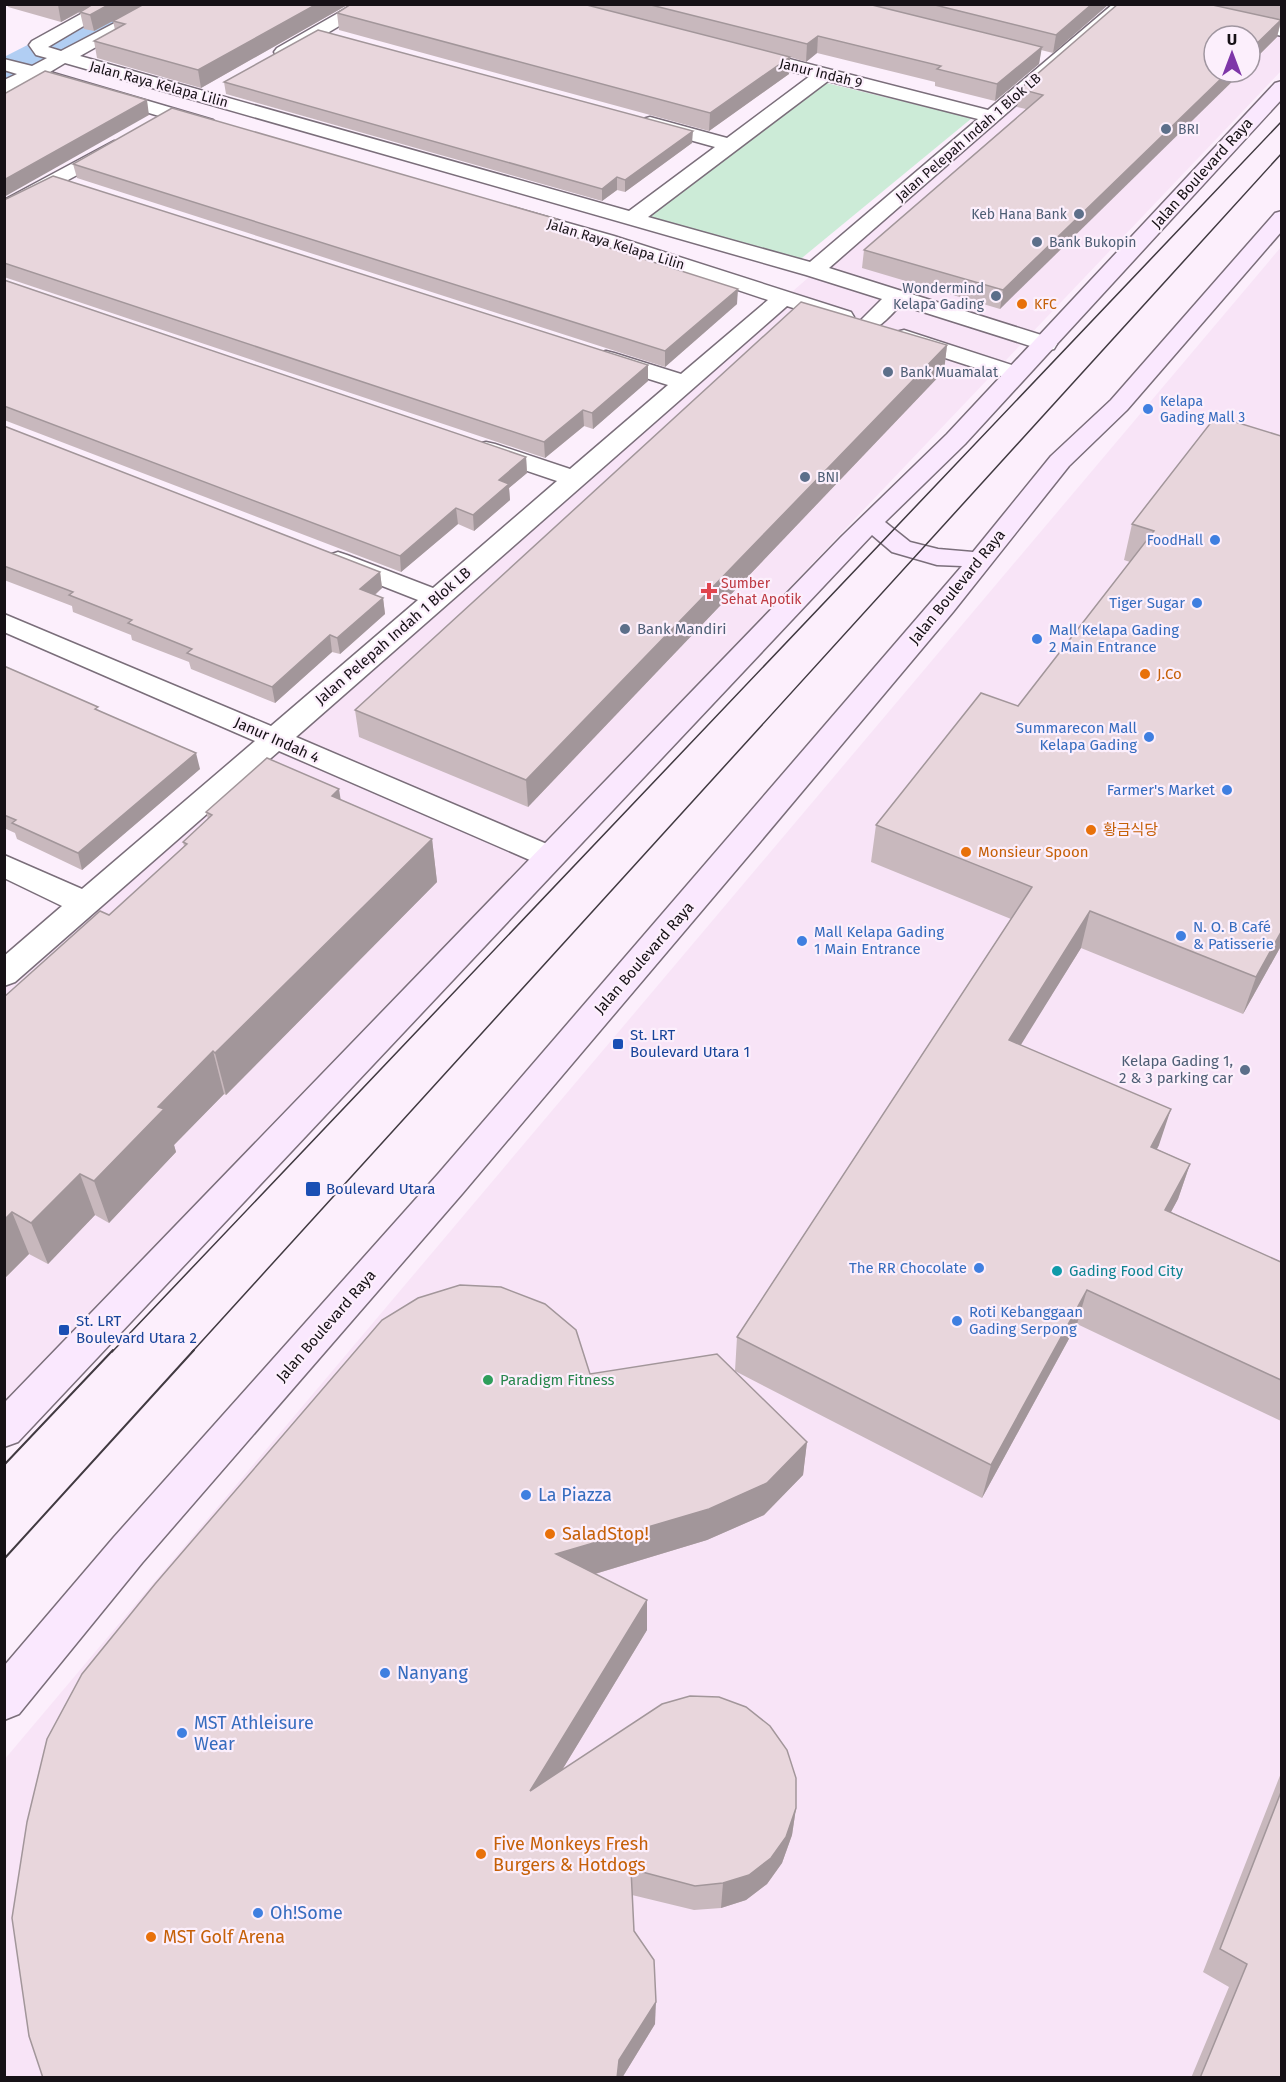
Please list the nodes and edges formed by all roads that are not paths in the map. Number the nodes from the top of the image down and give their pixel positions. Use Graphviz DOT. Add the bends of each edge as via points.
graph roads {
  1 [pos="165,4"];
  2 [pos="368,4"];
  3 [pos="1124,4"];
  4 [pos="1159,4"];
  5 [pos="113,5"];
  6 [pos="1281,31"];
  7 [pos="318,33"];
  8 [pos="341,39"];
  9 [pos="732,51"];
  10 [pos="48,53"];
  11 [pos="1033,55"];
  12 [pos="267,61"];
  13 [pos="1056,61"];
  14 [pos="6,64"];
  15 [pos="32,72"];
  16 [pos="825,74"];
  17 [pos="226,84"];
  18 [pos="1281,87"];
  19 [pos="4,88"];
  20 [pos="206,96"];
  21 [pos="170,114"];
  22 [pos="627,117"];
  23 [pos="991,117"];
  24 [pos="151,125"];
  25 [pos="228,130"];
  26 [pos="132,136"];
  27 [pos="730,145"];
  28 [pos="56,181"];
  29 [pos="79,188"];
  30 [pos="492,207"];
  31 [pos="4,209"];
  32 [pos="1281,217"];
  33 [pos="632,219"];
  34 [pos="814,270"];
  35 [pos="896,297"];
  36 [pos="783,298"];
  37 [pos="867,325"];
  38 [pos="1046,344"];
  39 [pos="584,351"];
  40 [pos="1016,374"];
  41 [pos="685,383"];
  42 [pos="956,439"];
  43 [pos="463,441"];
  44 [pos="575,479"];
  45 [pos="879,528"];
  46 [pos="850,542"];
  47 [pos="314,550"];
  48 [pos="964,572"];
  49 [pos="436,598"];
  50 [pos="4,622"];
  51 [pos="274,739"];
  52 [pos="550,857"];
  53 [pos="4,865"];
  54 [pos="85,904"];
  55 [pos="4,974"];
  56 [pos="4,1430"];
  57 [pos="4,1700"];
  1 -- 10 [label="street"];
  2 -- 7 [label="street"];
  3 -- 13 [label="street, Jalan Pelepah Indah 1 Blok LB"];
  4 -- 6 [label="street"];
  5 -- 10 [label="street"];
  7 -- 8 [label="street"];
  7 -- 12 [label="street"];
  9 -- 16 [label="street, Janur Indah 9"];
  10 -- 14 [label="street"];
  10 -- 15 [label="street"];
  10 -- 20 [label="street, Jalan Raya Kelapa Lilin"];
  11 -- 13 [label="street"];
  13 -- 23 [label="street, Jalan Pelepah Indah 1 Blok LB"];
  14 -- 15 [label="street, Jalan Raya Kelapa Lilin"];
  15 -- 19 [label="street"];
  15 -- 21 [label="street, Jalan Raya Kelapa Lilin"];
  16 -- 23 [label="street, Janur Indah 9"];
  16 -- 27 [label="street"];
  17 -- 20 [label="street"];
  18 -- 38 [label="main road, Jalan Boulevard Raya"];
  20 -- 33 [label="street, Jalan Raya Kelapa Lilin"];
  21 -- 24 [label="street"];
  21 -- 25 [label="street, Jalan Raya Kelapa Lilin"];
  22 -- 27 [label="street"];
  23 -- 34 [label="street, Jalan Pelepah Indah 1 Blok LB"];
  26 -- 28 [label="street"];
  27 -- 33 [label="street"];
  28 -- 29 [label="street"];
  28 -- 31 [label="street"];
  30 -- 36 [label="street, Jalan Raya Kelapa Lilin"];
  32 -- 48 [label="main road, Jalan Boulevard Raya" via="1119,405 1060,461"];
  33 -- 34 [label="street, Jalan Raya Kelapa Lilin"];
  34 -- 35 [label="street, Jalan Raya Kelapa Lilin"];
  35 -- 37 [label="street"];
  35 -- 38 [label="street, Jalan Raya Kelapa Lilin"];
  36 -- 37 [label="street, Jalan Raya Kelapa Lilin"];
  36 -- 41 [label="street, Jalan Pelepah Indah 1 Blok LB"];
  37 -- 40 [label="street, Jalan Raya Kelapa Lilin"];
  38 -- 40 [label="main road, Jalan Boulevard Raya"];
  39 -- 41 [label="street"];
  40 -- 42 [label="main road, Jalan Boulevard Raya"];
  41 -- 44 [label="street, Jalan Pelepah Indah 1 Blok LB"];
  42 -- 45 [label="main road" via="960,455 917,500"];
  42 -- 46 [label="main road, Jalan Boulevard Raya"];
  43 -- 44 [label="street"];
  44 -- 49 [label="street, Jalan Pelepah Indah 1 Blok LB"];
  45 -- 46 [label="main road"];
  45 -- 48 [label="main road" via="901,547 937,556"];
  46 -- 52 [label="main road, Jalan Boulevard Raya"];
  47 -- 49 [label="street"];
  48 -- 57 [label="main road, Jalan Boulevard Raya" via="764,817 450,1184 128,1550"];
  49 -- 51 [label="street, Jalan Pelepah Indah 1 Blok LB"];
  50 -- 51 [label="street, Janur Indah 4"];
  51 -- 52 [label="street, Janur Indah 4"];
  51 -- 54 [label="street, Jalan Pelepah Indah 1 Blok LB"];
  52 -- 56 [label="main road, Jalan Boulevard Raya"];
  53 -- 54 [label="street"];
  54 -- 55 [label="street, Jalan Pelepah Indah 1 Blok LB"];
}
